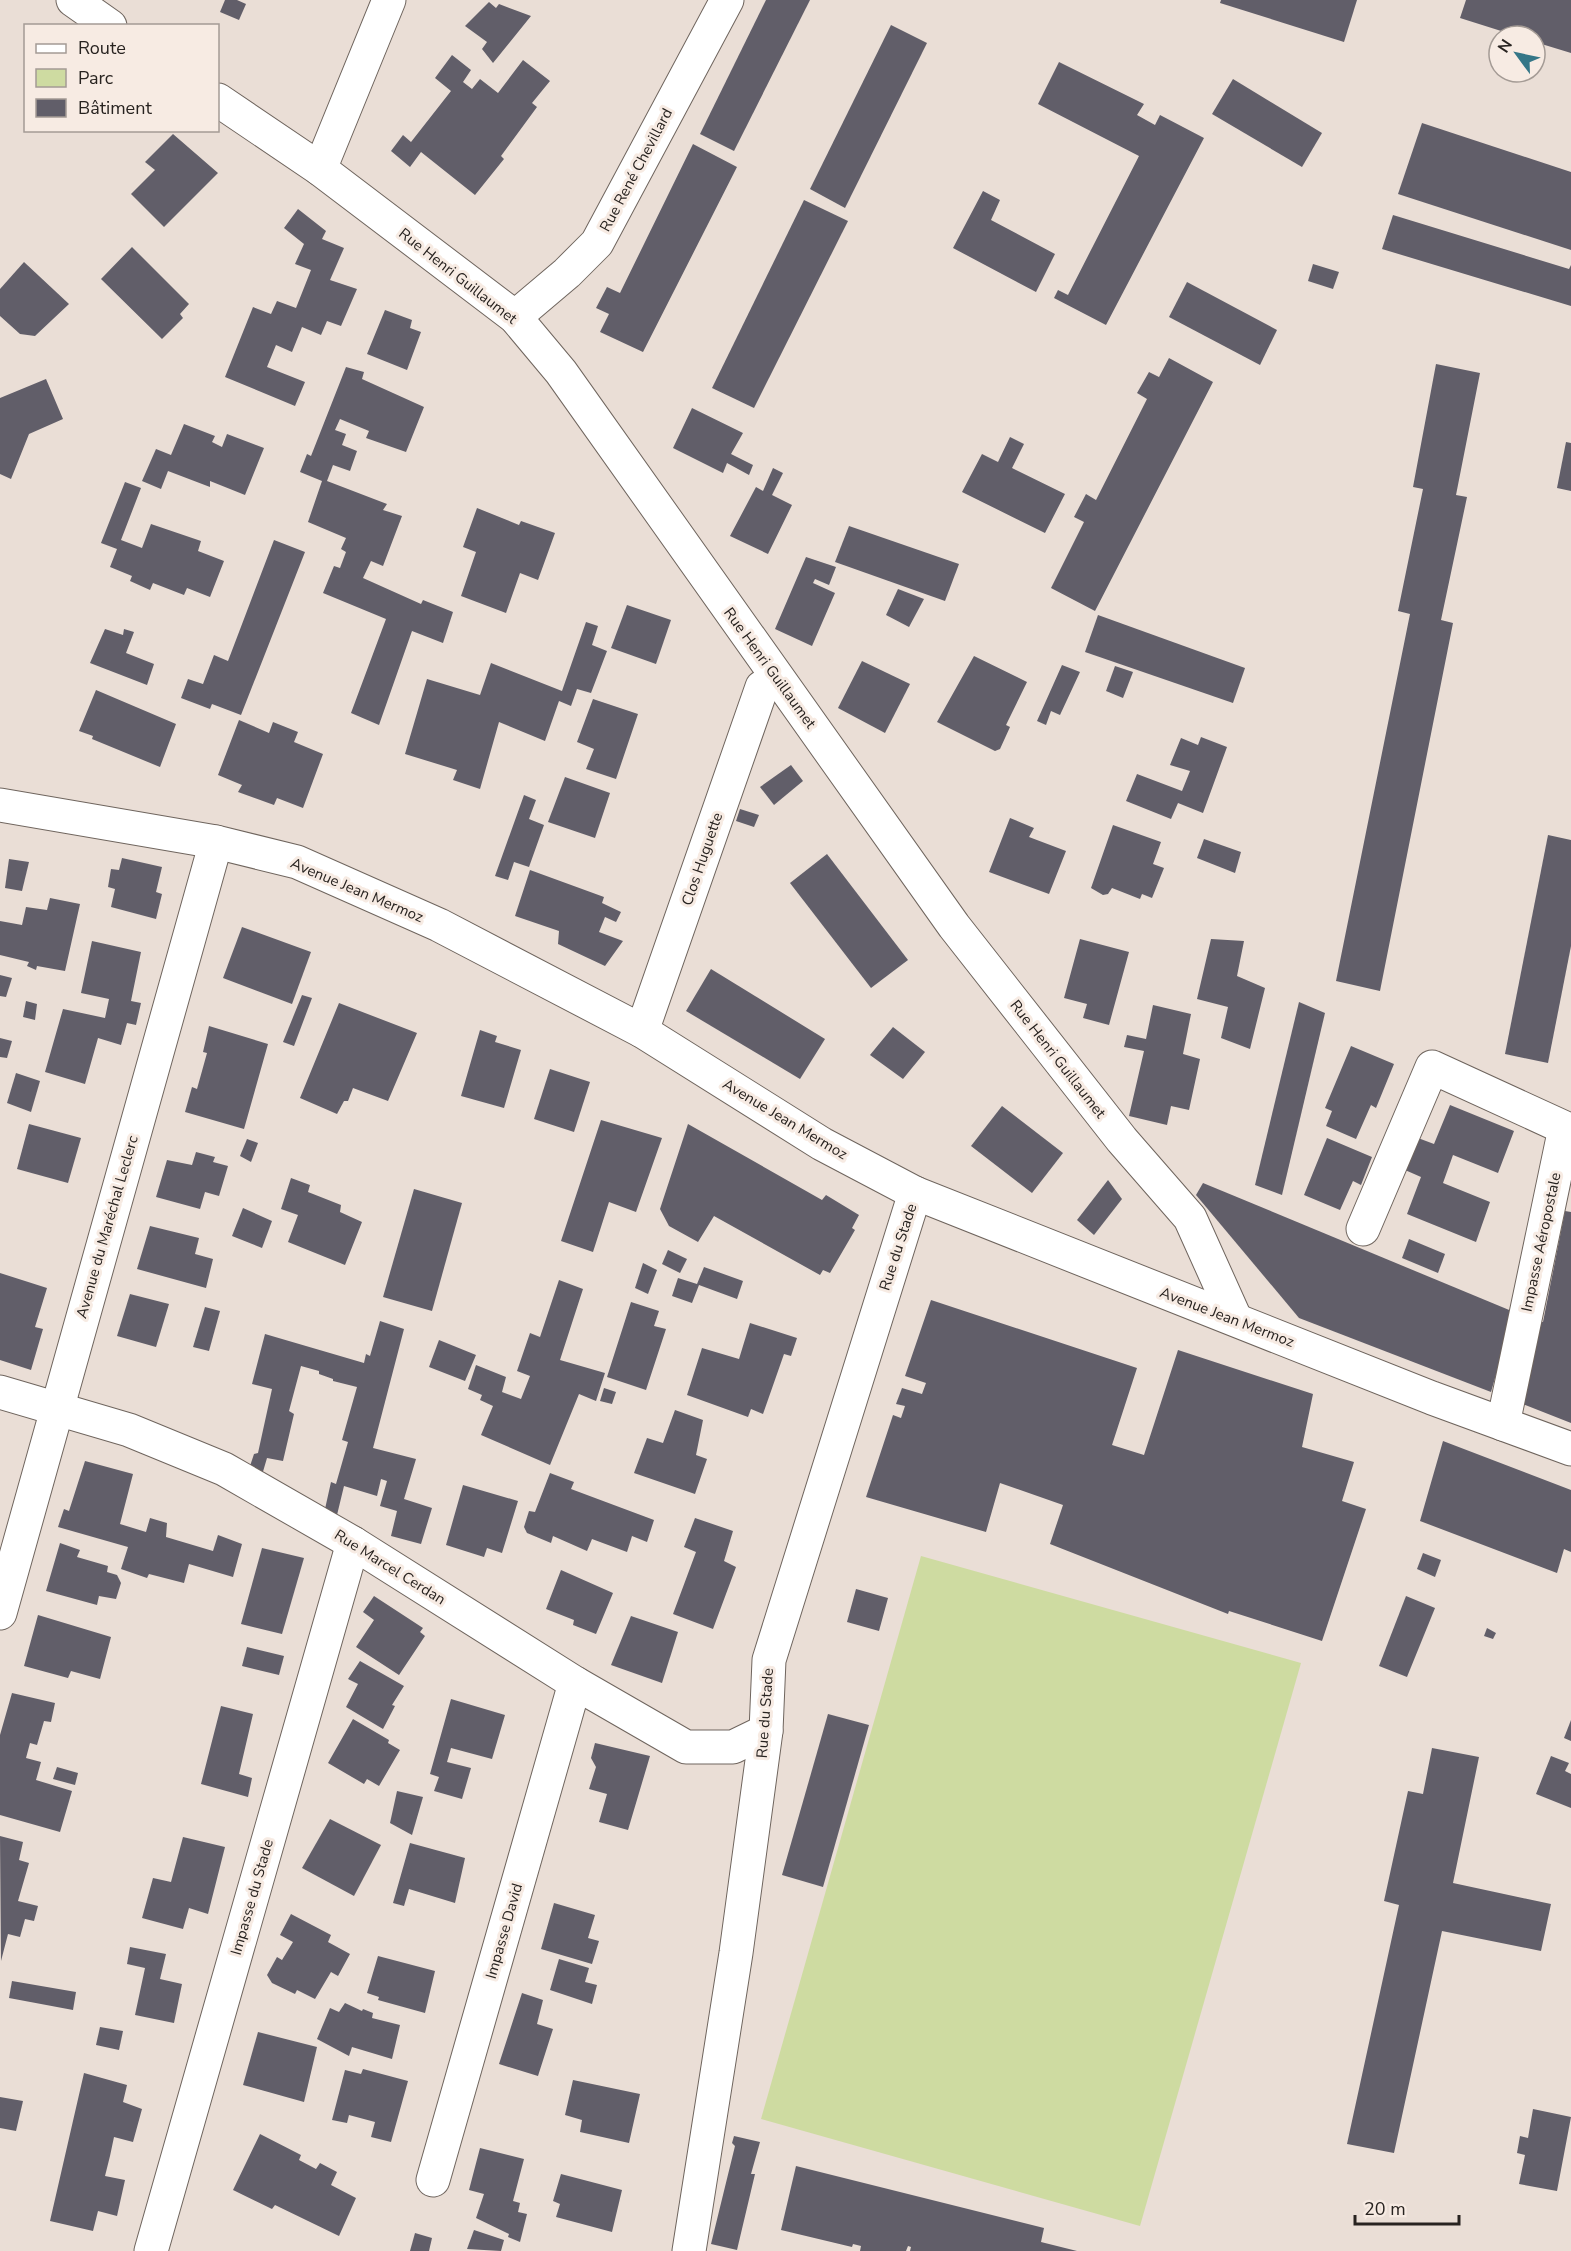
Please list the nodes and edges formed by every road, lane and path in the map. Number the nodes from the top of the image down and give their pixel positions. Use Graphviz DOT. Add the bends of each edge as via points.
graph roads {
  1 [pos="73,0"];
  2 [pos="389,0"];
  3 [pos="727,0"];
  4 [pos="107,24"];
  5 [pos="219,100"];
  6 [pos="320,169"];
  7 [pos="515,317"];
  8 [pos="762,687"];
  9 [pos="0,805"];
  10 [pos="216,842"];
  11 [pos="642,1031"];
  12 [pos="915,1192"];
  13 [pos="1362,1229"];
  14 [pos="1235,1318"];
  15 [pos="0,1392"];
  16 [pos="56,1407"];
  17 [pos="1503,1424"];
  18 [pos="1571,1449"];
  19 [pos="353,1543"];
  20 [pos="0,1613"];
  21 [pos="575,1683"];
  22 [pos="766,1731"];
  23 [pos="433,2180"];
  24 [pos="151,2251"];
  25 [pos="690,2251"];
  1 -- 4 [label="street"];
  2 -- 6 [label="street"];
  3 -- 7 [label="street, Rue René Chevillard" via="597,243"];
  5 -- 6 [label="street, Rue Henri Guillaumet"];
  6 -- 7 [label="street, Rue Henri Guillaumet"];
  7 -- 14 [label="street, Rue Henri Guillaumet" via="561,372 954,926 1122,1140 1190,1218"];
  8 -- 11 [label="street, Clos Huguette"];
  9 -- 10 [label="street, Avenue Jean Mermoz"];
  10 -- 11 [label="street, Avenue Jean Mermoz" via="297,862 439,925"];
  10 -- 16 [label="street, Avenue du Maréchal Leclerc"];
  11 -- 12 [label="street, Avenue Jean Mermoz" via="822,1144"];
  12 -- 14 [label="street, Avenue Jean Mermoz"];
  12 -- 22 [label="street, Rue du Stade" via="769,1660"];
  13 -- 17 [label="street, Impasse Aéropostale" via="1432,1067 1565,1128"];
  14 -- 17 [label="street, Avenue Jean Mermoz"];
  15 -- 16 [label="street, Rue Marcel Cerdan"];
  16 -- 19 [label="street, Rue Marcel Cerdan" via="129,1430 224,1469"];
  16 -- 20 [label="street, Avenue du Maréchal Leclerc"];
  17 -- 18 [label="street, Avenue Jean Mermoz"];
  19 -- 21 [label="street, Rue Marcel Cerdan"];
  19 -- 24 [label="street, Impasse du Stade"];
  21 -- 22 [label="street, Rue Marcel Cerdan" via="686,1747 733,1747"];
  21 -- 23 [label="street, Impasse David"];
  22 -- 25 [label="street, Rue du Stade"];
}
